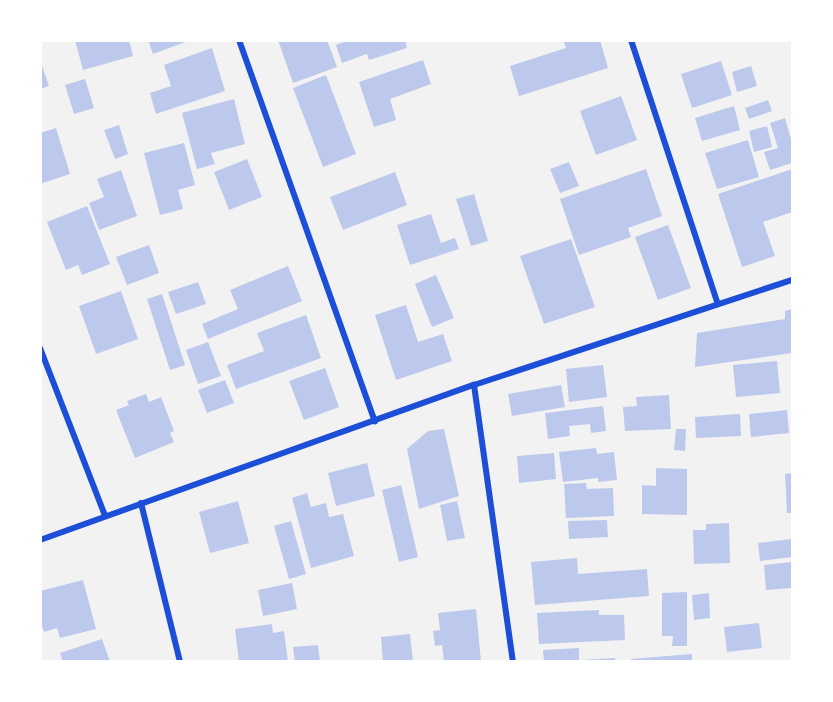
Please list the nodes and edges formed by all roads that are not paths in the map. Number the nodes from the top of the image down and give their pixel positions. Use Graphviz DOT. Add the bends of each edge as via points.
graph roads {
  1 [pos="239,40"];
  2 [pos="631,40"];
  3 [pos="792,280"];
  4 [pos="718,304"];
  5 [pos="40,348"];
  6 [pos="474,385"];
  7 [pos="375,421"];
  8 [pos="141,503"];
  9 [pos="105,516"];
  10 [pos="40,540"];
  11 [pos="180,662"];
  12 [pos="513,662"];
  1 -- 7 [label="street"];
  2 -- 4 [label="street"];
  3 -- 4 [label="street"];
  4 -- 6 [label="street"];
  5 -- 9 [label="street"];
  6 -- 7 [label="street"];
  6 -- 12 [label="street"];
  7 -- 8 [label="street"];
  8 -- 9 [label="street"];
  8 -- 11 [label="street"];
  9 -- 10 [label="street"];
}
